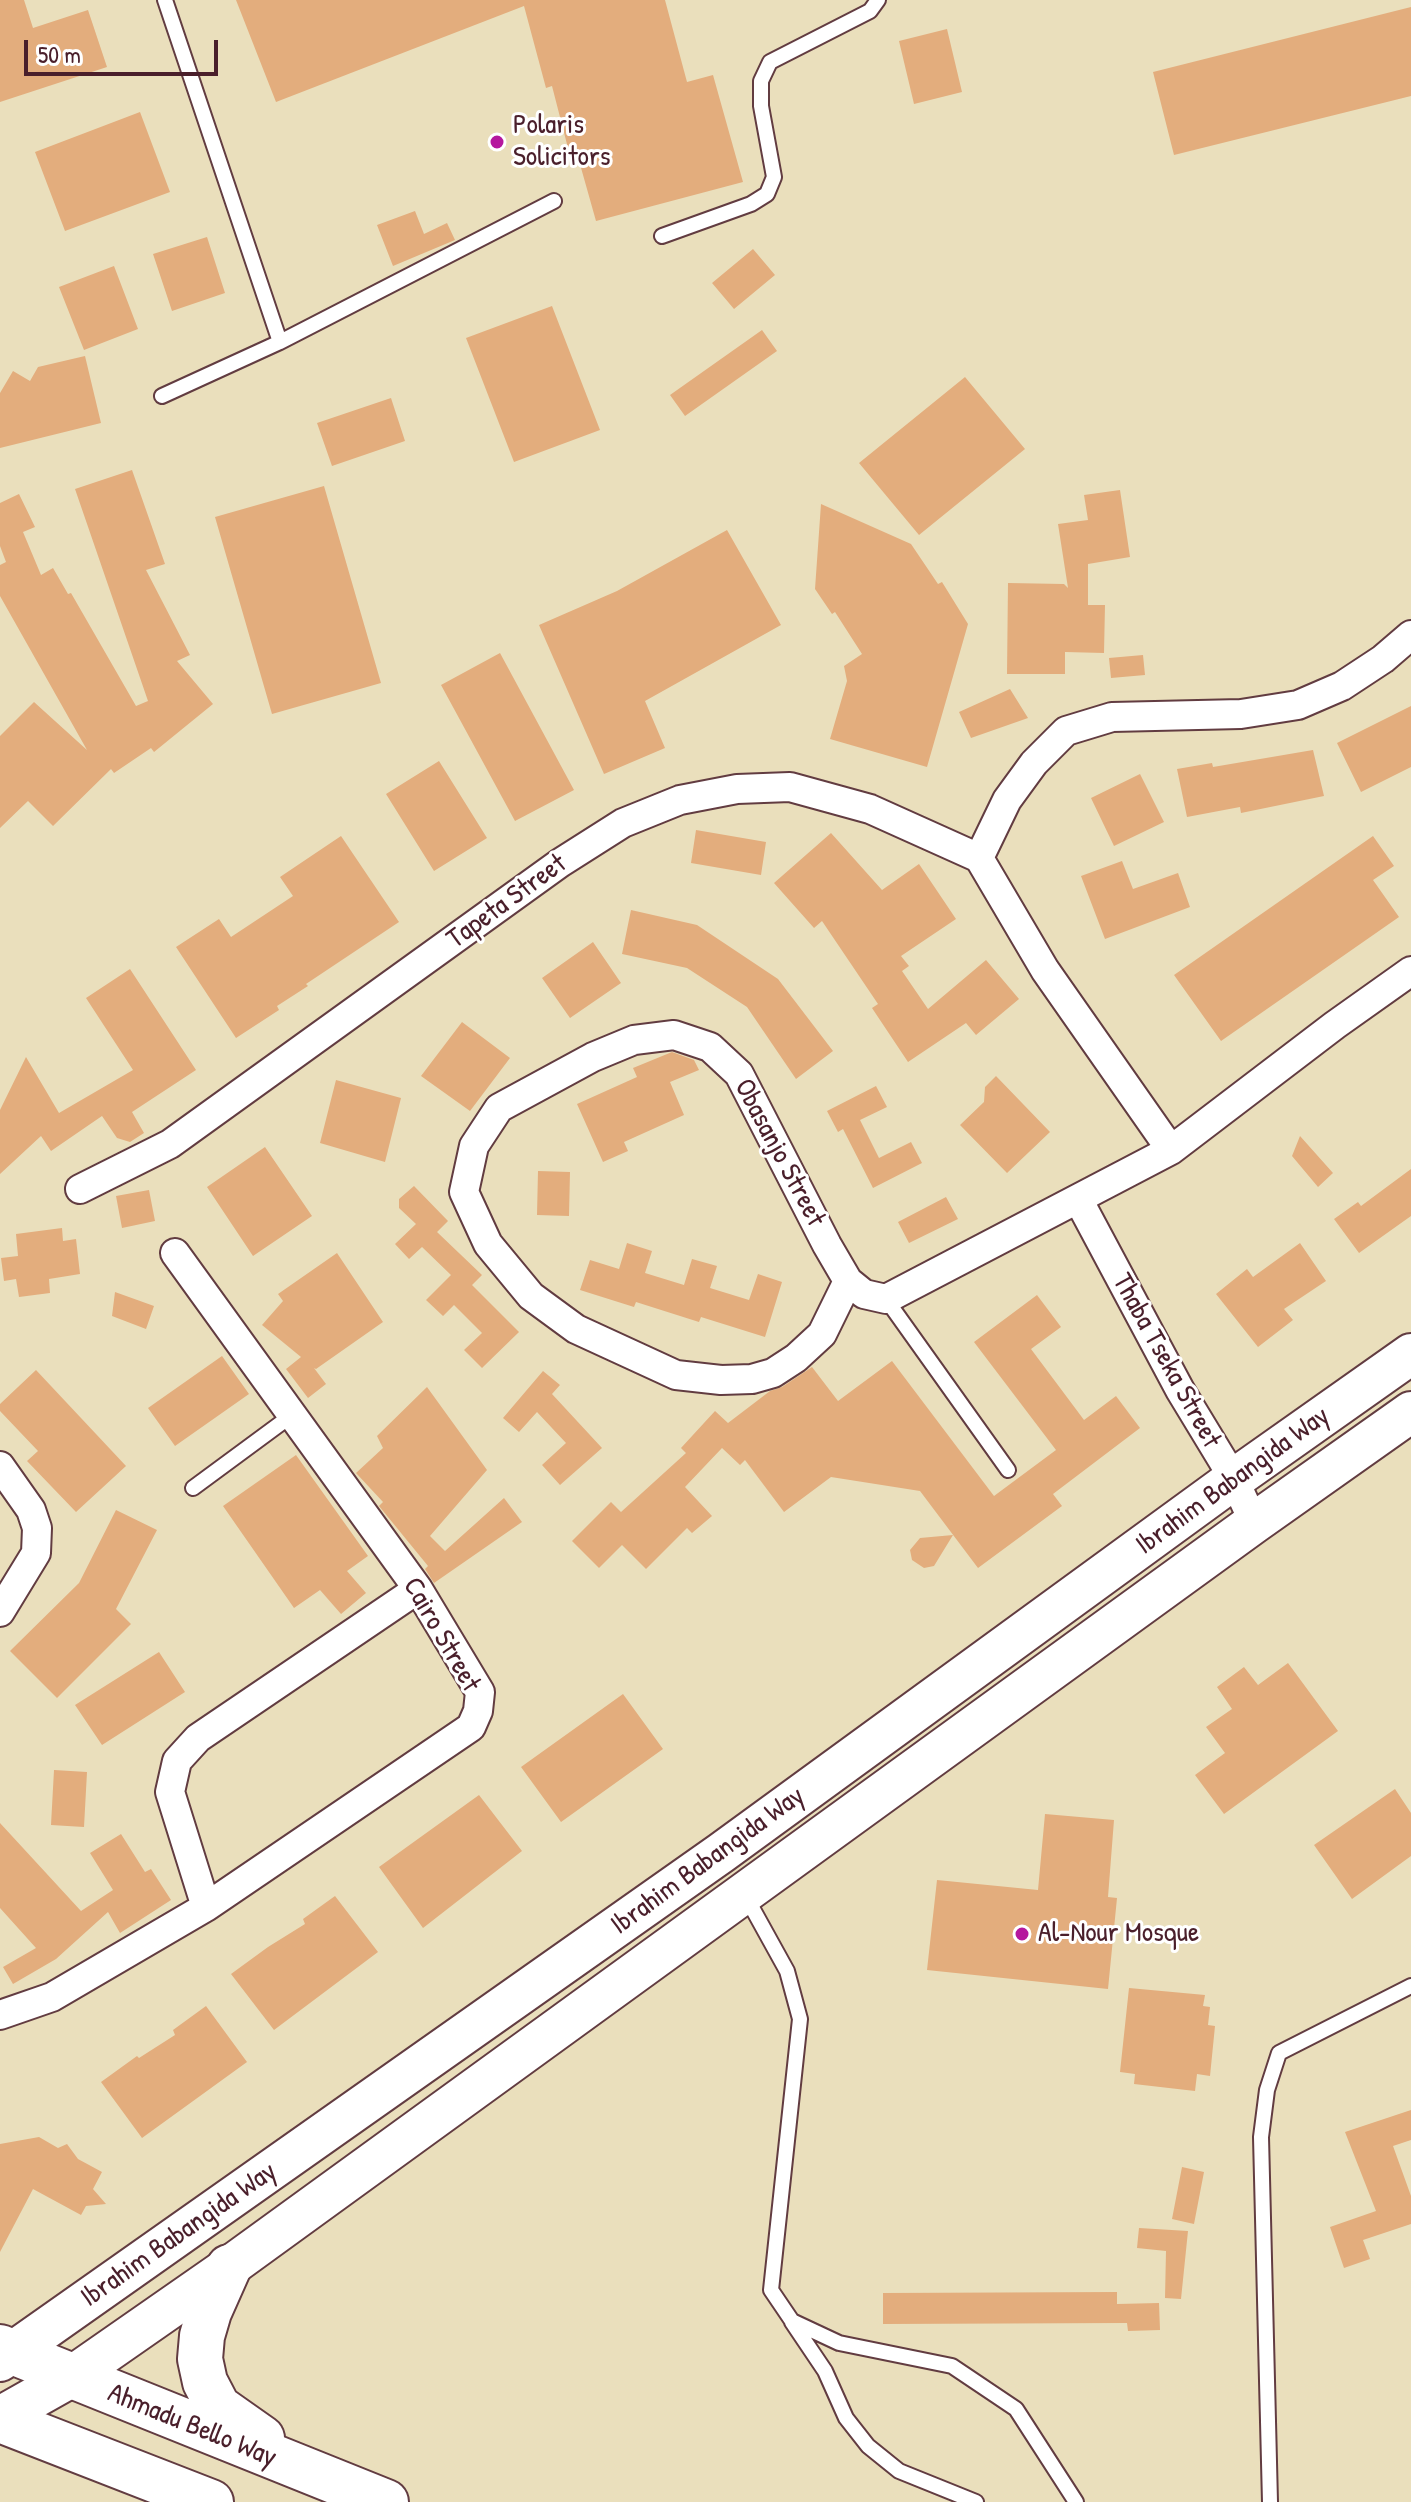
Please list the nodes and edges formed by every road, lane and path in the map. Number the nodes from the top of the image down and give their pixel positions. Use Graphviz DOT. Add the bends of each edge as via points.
graph roads {
  1 [pos="165,0"];
  2 [pos="878,0"];
  3 [pos="554,201"];
  4 [pos="662,236"];
  5 [pos="280,342"];
  6 [pos="162,396"];
  7 [pos="1411,635"];
  8 [pos="979,858"];
  9 [pos="1411,971"];
  10 [pos="1171,1150"];
  11 [pos="80,1189"];
  12 [pos="1078,1199"];
  13 [pos="175,1253"];
  14 [pos="848,1281"];
  15 [pos="886,1299"];
  16 [pos="1411,1354"];
  17 [pos="1411,1412"];
  18 [pos="292,1415"];
  19 [pos="0,1466"];
  20 [pos="1008,1470"];
  21 [pos="1234,1479"];
  22 [pos="193,1488"];
  23 [pos="1254,1523"];
  24 [pos="418,1589"];
  25 [pos="0,1612"];
  26 [pos="745,1895"];
  27 [pos="206,1907"];
  28 [pos="1411,1986"];
  29 [pos="0,2015"];
  30 [pos="229,2267"];
  31 [pos="792,2321"];
  32 [pos="4,2353"];
  33 [pos="71,2377"];
  34 [pos="0,2419"];
  35 [pos="313,2474"];
  36 [pos="211,2502"];
  37 [pos="386,2502"];
  38 [pos="976,2502"];
  39 [pos="1076,2502"];
  40 [pos="1270,2502"];
  1 -- 5 [label="lane"];
  2 -- 4 [label="lane" via="870,11 770,62 761,81 774,177 767,194"];
  3 -- 5 [label="lane"];
  5 -- 6 [label="lane"];
  7 -- 8 [label="street" via="1342,686 1298,705 1241,714 1112,717 1066,731 1007,800"];
  8 -- 10 [label="street" via="1045,970"];
  8 -- 11 [label="street, Tapeta Street" via="870,809 790,787 737,789 680,800 623,823 560,863 170,1144"];
  9 -- 10 [label="street"];
  10 -- 12 [label="street"];
  12 -- 15 [label="street"];
  12 -- 21 [label="street, Thaba Tseka Street"];
  13 -- 18 [label="street, Cairo Street"];
  14 -- 14 [label="street, Obasanjo Street" via="822,1334 773,1373 737,1380 676,1375 576,1329 531,1296 488,1244 464,1192 474,1146 499,1108 607,1051 634,1040 674,1035 710,1047 739,1074"];
  14 -- 15 [label="street" via="864,1294"];
  15 -- 20 [label="lane"];
  16 -- 21 [label="main road, Ibrahim Babangida Way"];
  17 -- 23 [label="main road, Ibrahim Babangida Way"];
  18 -- 22 [label="lane"];
  18 -- 24 [label="street, Cairo Street"];
  19 -- 25 [label="street" via="31,1510 37,1528 36,1553"];
  21 -- 23 [label="street, Thaba Tseka Street"];
  21 -- 32 [label="main road, Ibrahim Babangida Way" via="721,1853"];
  23 -- 26 [label="main road, Ibrahim Babangida Way"];
  24 -- 27 [label="street" via="198,1738 177,1761 170,1792"];
  24 -- 27 [label="street, Cairo Street" via="480,1692 471,1727"];
  26 -- 30 [label="main road, Ibrahim Babangida Way"];
  26 -- 31 [label="lane" via="787,1971 800,2019 771,2290"];
  27 -- 29 [label="street, Cairo Street" via="52,1997"];
  28 -- 40 [label="lane" via="1279,2053 1267,2090 1261,2137"];
  30 -- 33 [label="main road, Ibrahim Babangida Way"];
  30 -- 35 [label="main road" via="202,2336 205,2382 218,2407"];
  31 -- 38 [label="lane" via="825,2371 846,2418 868,2446 899,2471"];
  31 -- 39 [label="lane" via="839,2343 952,2366 1016,2409"];
  32 -- 33 [label="main road, Ahmadu Bello Way"];
  33 -- 34 [label="main road, Ibrahim Babangida Way"];
  33 -- 35 [label="main road, Ahmadu Bello Way"];
  34 -- 36 [label="main road"];
  35 -- 37 [label="main road, Ahmadu Bello Way"];
}
